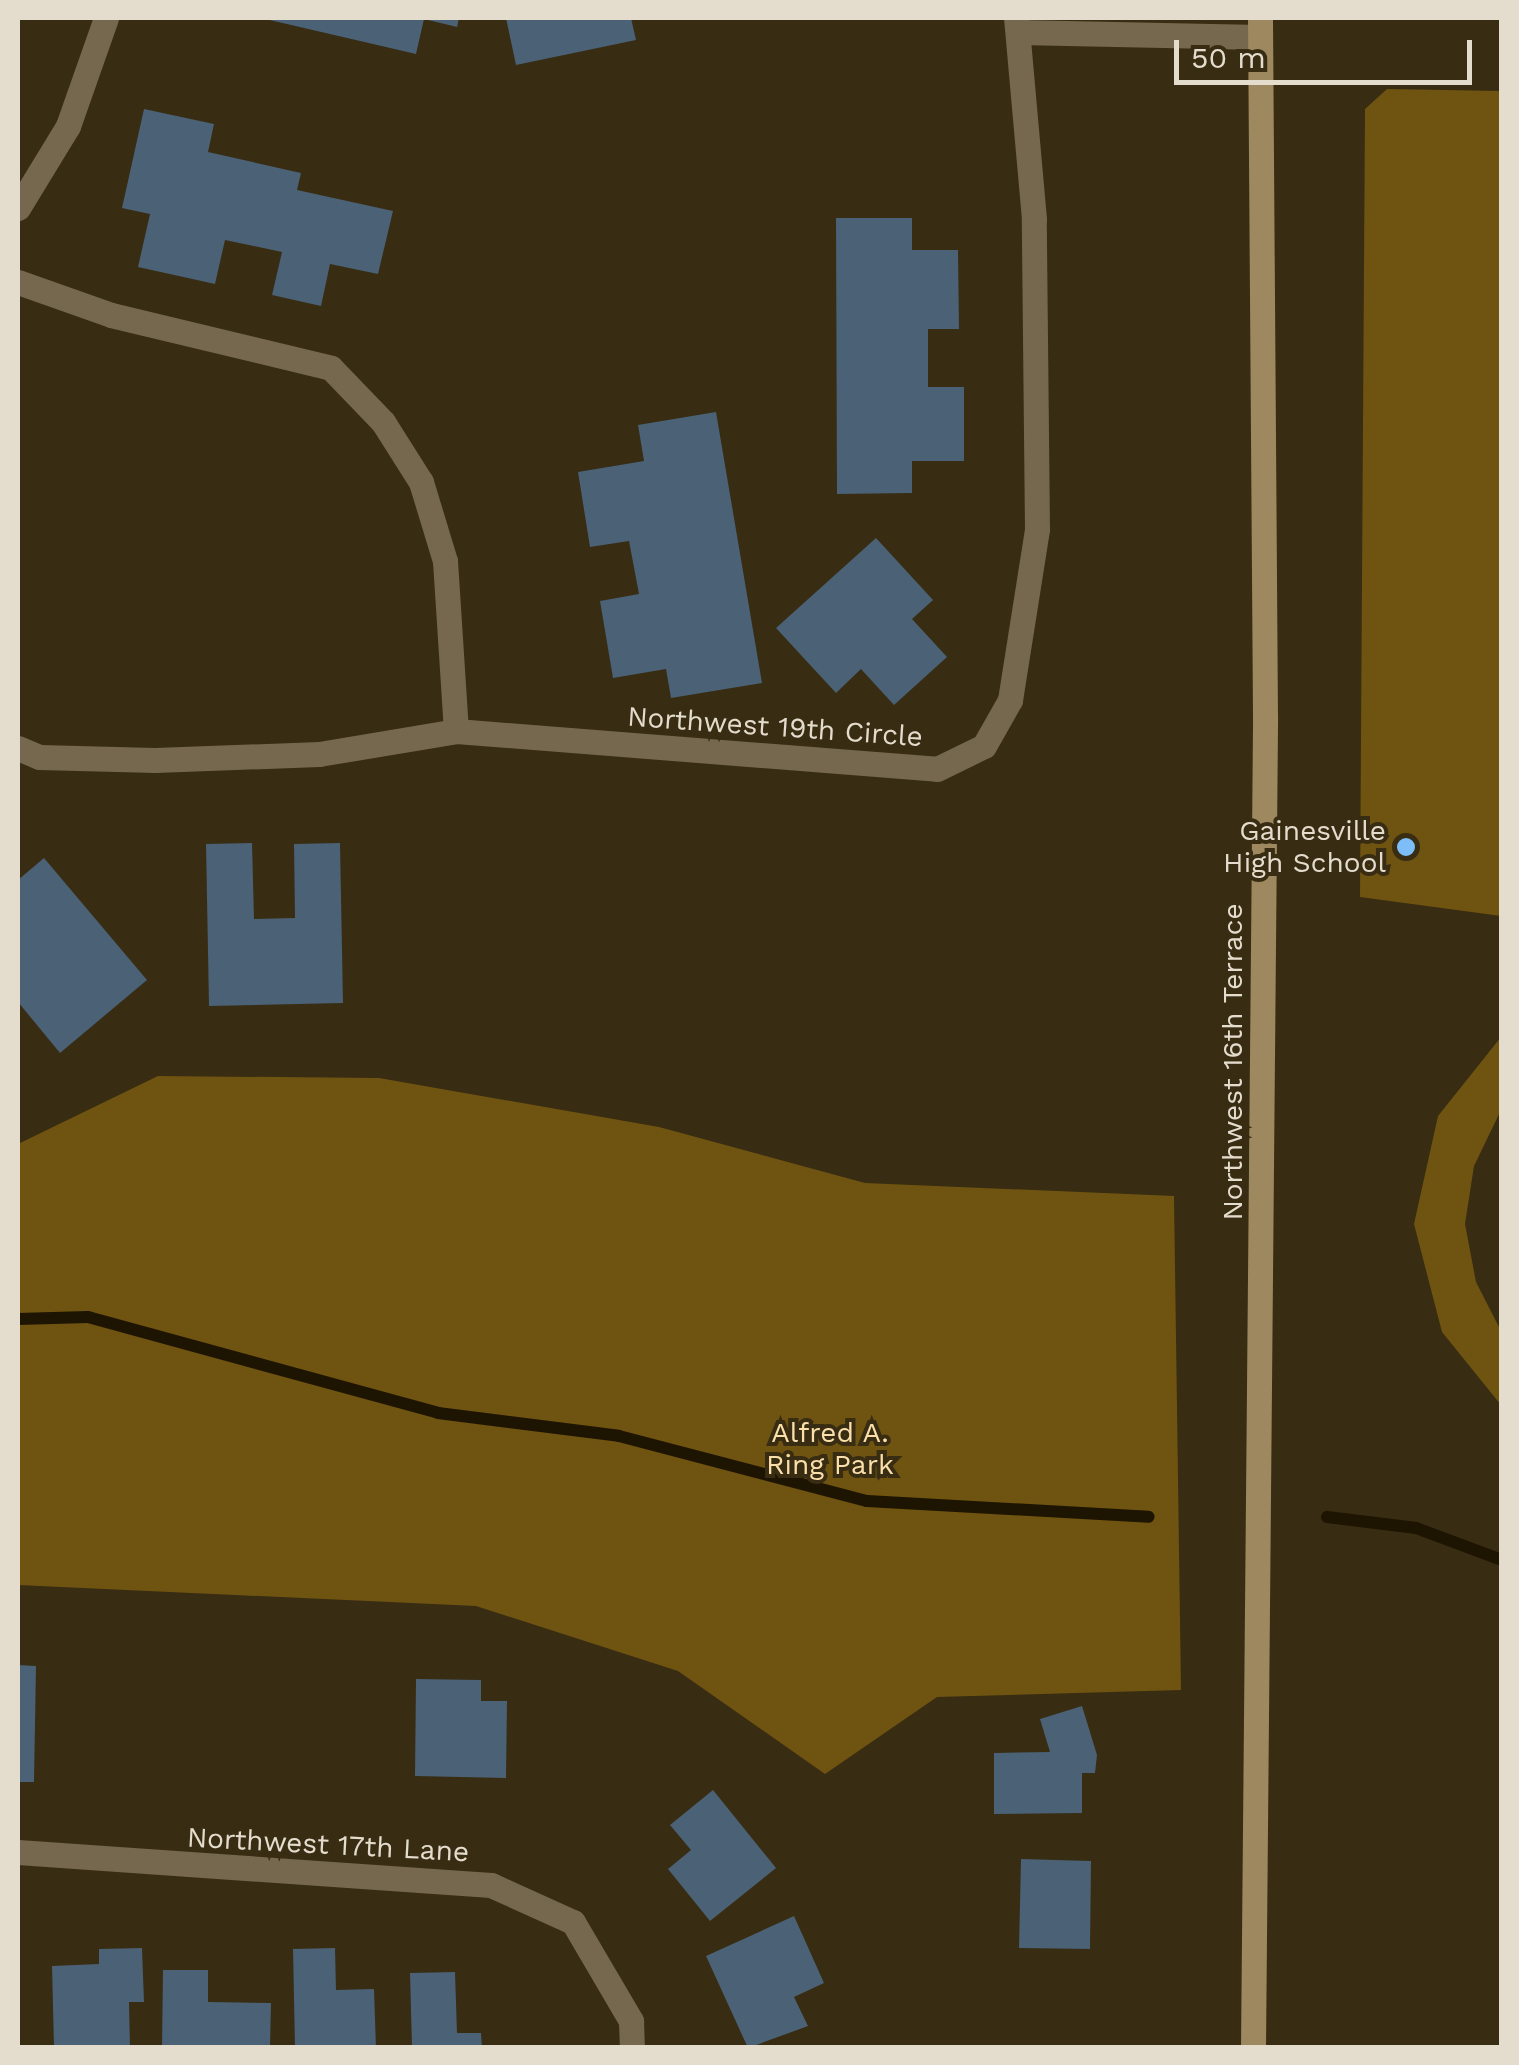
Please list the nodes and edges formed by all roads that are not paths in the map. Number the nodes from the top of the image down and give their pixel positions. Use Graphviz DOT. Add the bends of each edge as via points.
graph roads {
  1 [pos="106,18"];
  2 [pos="1017,24"];
  3 [pos="1260,27"];
  4 [pos="18,208"];
  5 [pos="18,282"];
  6 [pos="456,731"];
  7 [pos="18,748"];
  8 [pos="18,1852"];
  9 [pos="632,2048"];
  10 [pos="1252,2048"];
  1 -- 4 [label="street" via="68,126"];
  2 -- 3 [label="street, Northwest 19th Circle"];
  2 -- 6 [label="street, Northwest 19th Circle" via="1034,220 1037,529 1010,700 984,746 937,769 815,766"];
  3 -- 10 [label="street, Northwest 16th Terrace" via="1265,717"];
  5 -- 6 [label="street" via="111,315 331,368 383,422 421,482 445,562"];
  6 -- 7 [label="street, Northwest 19th Circle" via="301,754 97,758"];
  8 -- 9 [label="street, Northwest 17th Lane" via="491,1884 573,1922 631,2021"];
}
